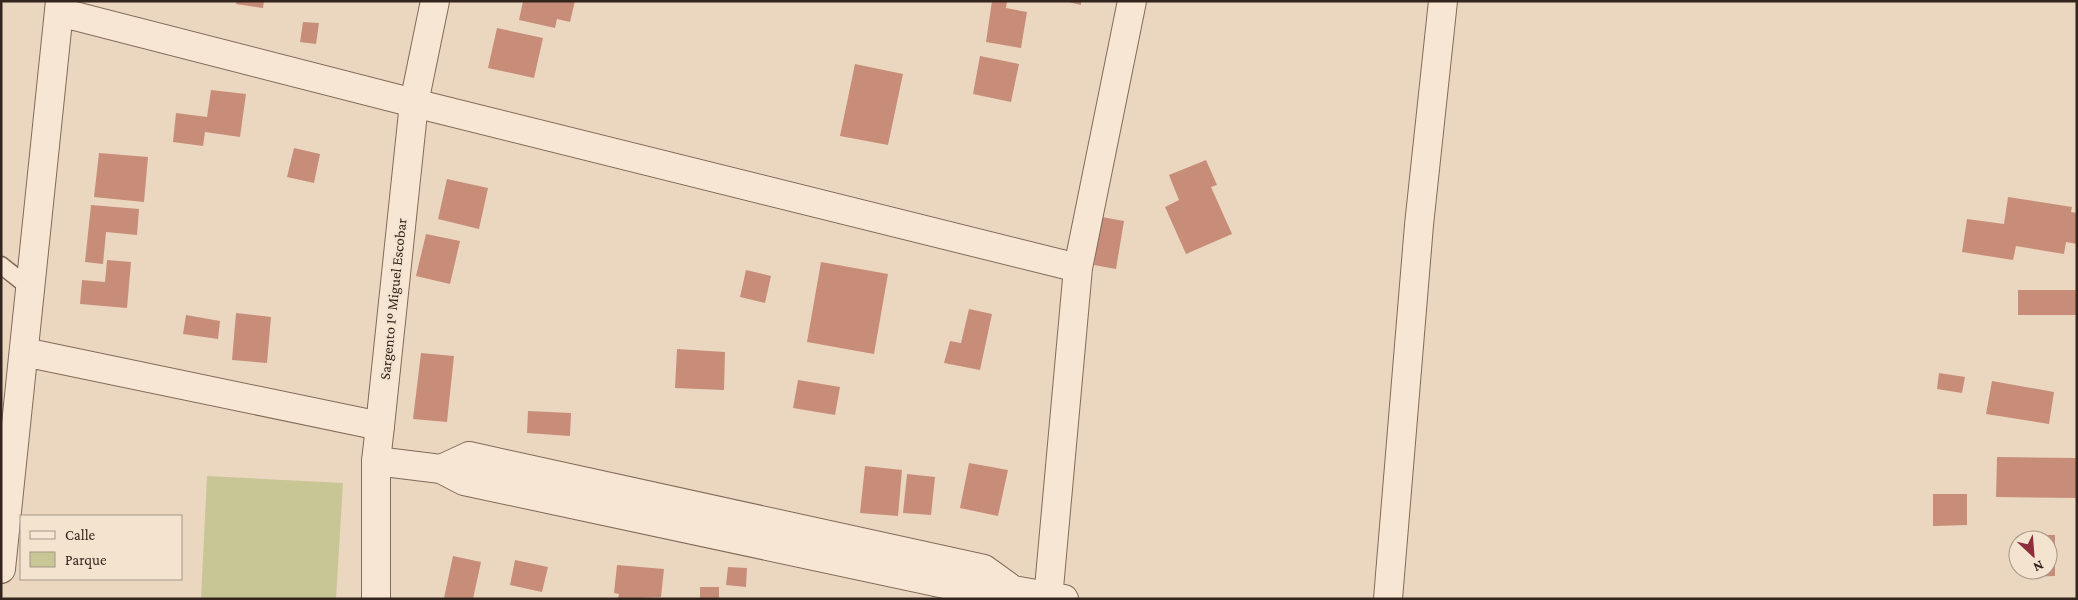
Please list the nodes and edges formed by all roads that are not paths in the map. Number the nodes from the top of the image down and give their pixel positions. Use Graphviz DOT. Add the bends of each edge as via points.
graph roads {
  1 [pos="435,1"];
  2 [pos="1132,1"];
  3 [pos="1443,1"];
  4 [pos="60,7"];
  5 [pos="414,103"];
  6 [pos="1,265"];
  7 [pos="1078,268"];
  8 [pos="30,288"];
  9 [pos="24,352"];
  10 [pos="380,426"];
  11 [pos="376,461"];
  12 [pos="1,569"];
  13 [pos="1053,598"];
  14 [pos="376,599"];
  15 [pos="1388,599"];
  1 -- 5 [label="street, Sargento 1º Miguel Escobar"];
  2 -- 7 [label="street"];
  3 -- 15 [label="street" via="1419,225"];
  4 -- 5 [label="street"];
  4 -- 8 [label="street"];
  5 -- 7 [label="street"];
  5 -- 10 [label="street, Sargento 1º Miguel Escobar"];
  6 -- 8 [label="lane"];
  7 -- 13 [label="street"];
  8 -- 9 [label="street"];
  9 -- 10 [label="street"];
  9 -- 12 [label="street"];
  10 -- 11 [label="street, Sargento 1º Miguel Escobar"];
  11 -- 13 [label="street" via="441,469 464,481 645,508 807,542 982,592 1012,590"];
  11 -- 14 [label="street, Sargento 1º Miguel Escobar"];
}
